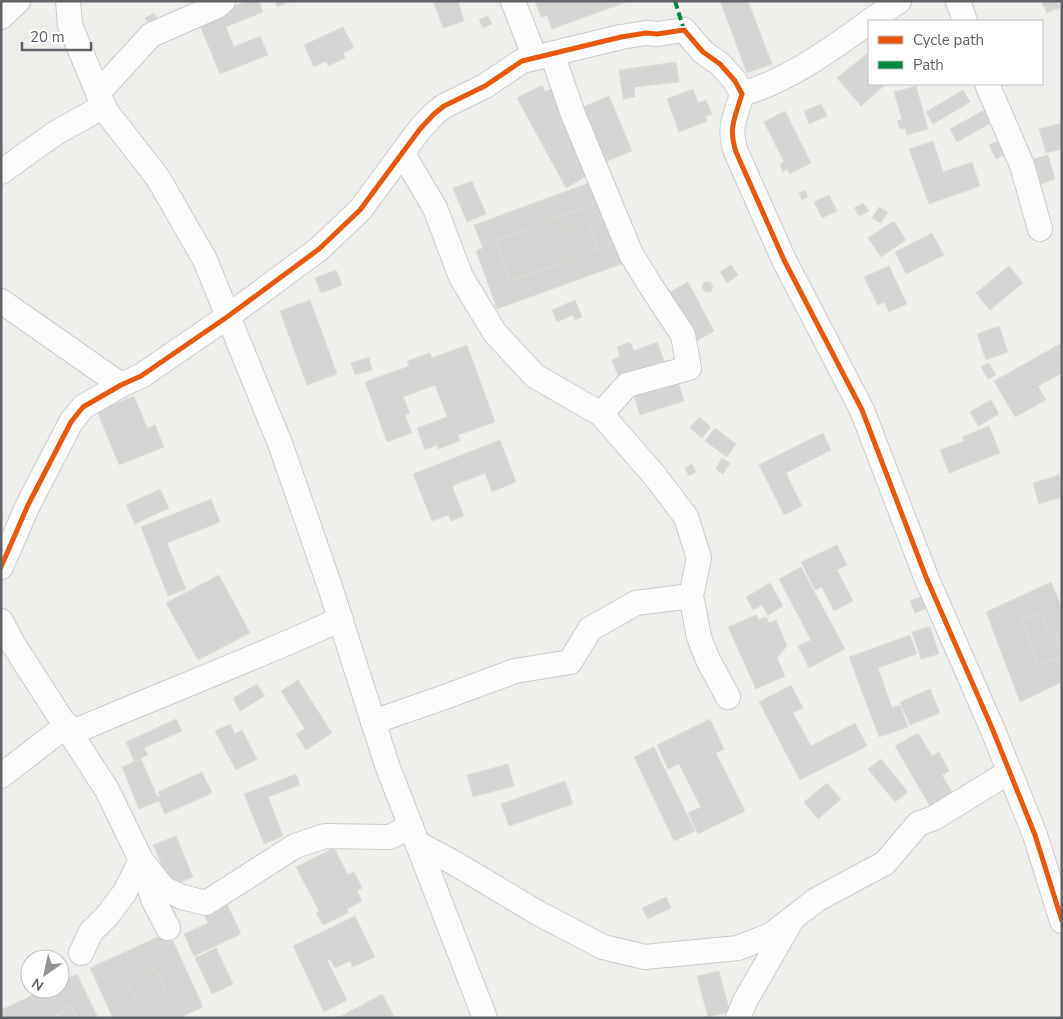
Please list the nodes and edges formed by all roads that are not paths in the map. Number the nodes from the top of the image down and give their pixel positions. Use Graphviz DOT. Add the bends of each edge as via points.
graph roads {
  1 [pos="18,1"];
  2 [pos="68,1"];
  3 [pos="223,1"];
  4 [pos="513,1"];
  5 [pos="899,1"];
  6 [pos="958,1"];
  7 [pos="1,18"];
  8 [pos="873,20"];
  9 [pos="965,20"];
  10 [pos="868,23"];
  11 [pos="543,56"];
  12 [pos="988,85"];
  13 [pos="742,94"];
  14 [pos="101,99"];
  15 [pos="402,154"];
  16 [pos="1,172"];
  17 [pos="1040,229"];
  18 [pos="1,301"];
  19 [pos="227,317"];
  20 [pos="121,385"];
  21 [pos="601,414"];
  22 [pos="1,567"];
  23 [pos="691,596"];
  24 [pos="340,620"];
  25 [pos="1,621"];
  26 [pos="728,697"];
  27 [pos="373,722"];
  28 [pos="69,729"];
  29 [pos="1009,772"];
  30 [pos="1,776"];
  31 [pos="415,835"];
  32 [pos="141,860"];
  33 [pos="792,920"];
  34 [pos="1062,921"];
  35 [pos="168,928"];
  36 [pos="81,953"];
  37 [pos="485,1018"];
  38 [pos="738,1018"];
  1 -- 7 [label="street"];
  2 -- 14 [label="street" via="70,25"];
  3 -- 14 [label="street" via="151,35"];
  4 -- 11 [label="street"];
  5 -- 8 [label="street"];
  6 -- 9 [label="street"];
  10 -- 13 [label="street" via="774,83"];
  11 -- 13 [label="street" via="621,37 684,30 735,80"];
  11 -- 15 [label="street" via="522,61 485,86 444,106 420,129"];
  11 -- 21 [label="street" via="573,114 631,254 683,335 689,368 627,385"];
  12 -- 17 [label="street" via="1022,165"];
  13 -- 29 [label="street" via="732,126 736,152 784,260 862,410 926,577"];
  14 -- 16 [label="street"];
  14 -- 19 [label="street" via="158,178 204,260"];
  15 -- 19 [label="street" via="360,210 338,232"];
  15 -- 21 [label="street" via="435,208 461,277 494,333 535,376"];
  18 -- 20 [label="street"];
  19 -- 20 [label="street" via="141,376"];
  19 -- 24 [label="street" via="281,446"];
  20 -- 22 [label="street" via="83,407 71,422 28,505"];
  21 -- 23 [label="street" via="686,517 700,558"];
  23 -- 26 [label="street" via="699,637"];
  23 -- 27 [label="street" via="636,604 590,629 570,662 515,670"];
  24 -- 27 [label="street"];
  24 -- 28 [label="street" via="273,650"];
  25 -- 28 [label="street"];
  27 -- 31 [label="street"];
  28 -- 30 [label="street"];
  28 -- 32 [label="street" via="107,790"];
  29 -- 33 [label="street" via="934,818 918,824 885,863 816,900"];
  29 -- 34 [label="street"];
  31 -- 32 [label="street" via="325,836 295,846 206,903 163,888"];
  31 -- 33 [label="street" via="538,914 603,947 645,957 738,948 771,935"];
  31 -- 37 [label="street"];
  32 -- 35 [label="street" via="153,899"];
  32 -- 36 [label="street" via="125,892 91,932"];
  33 -- 38 [label="street"];
}
